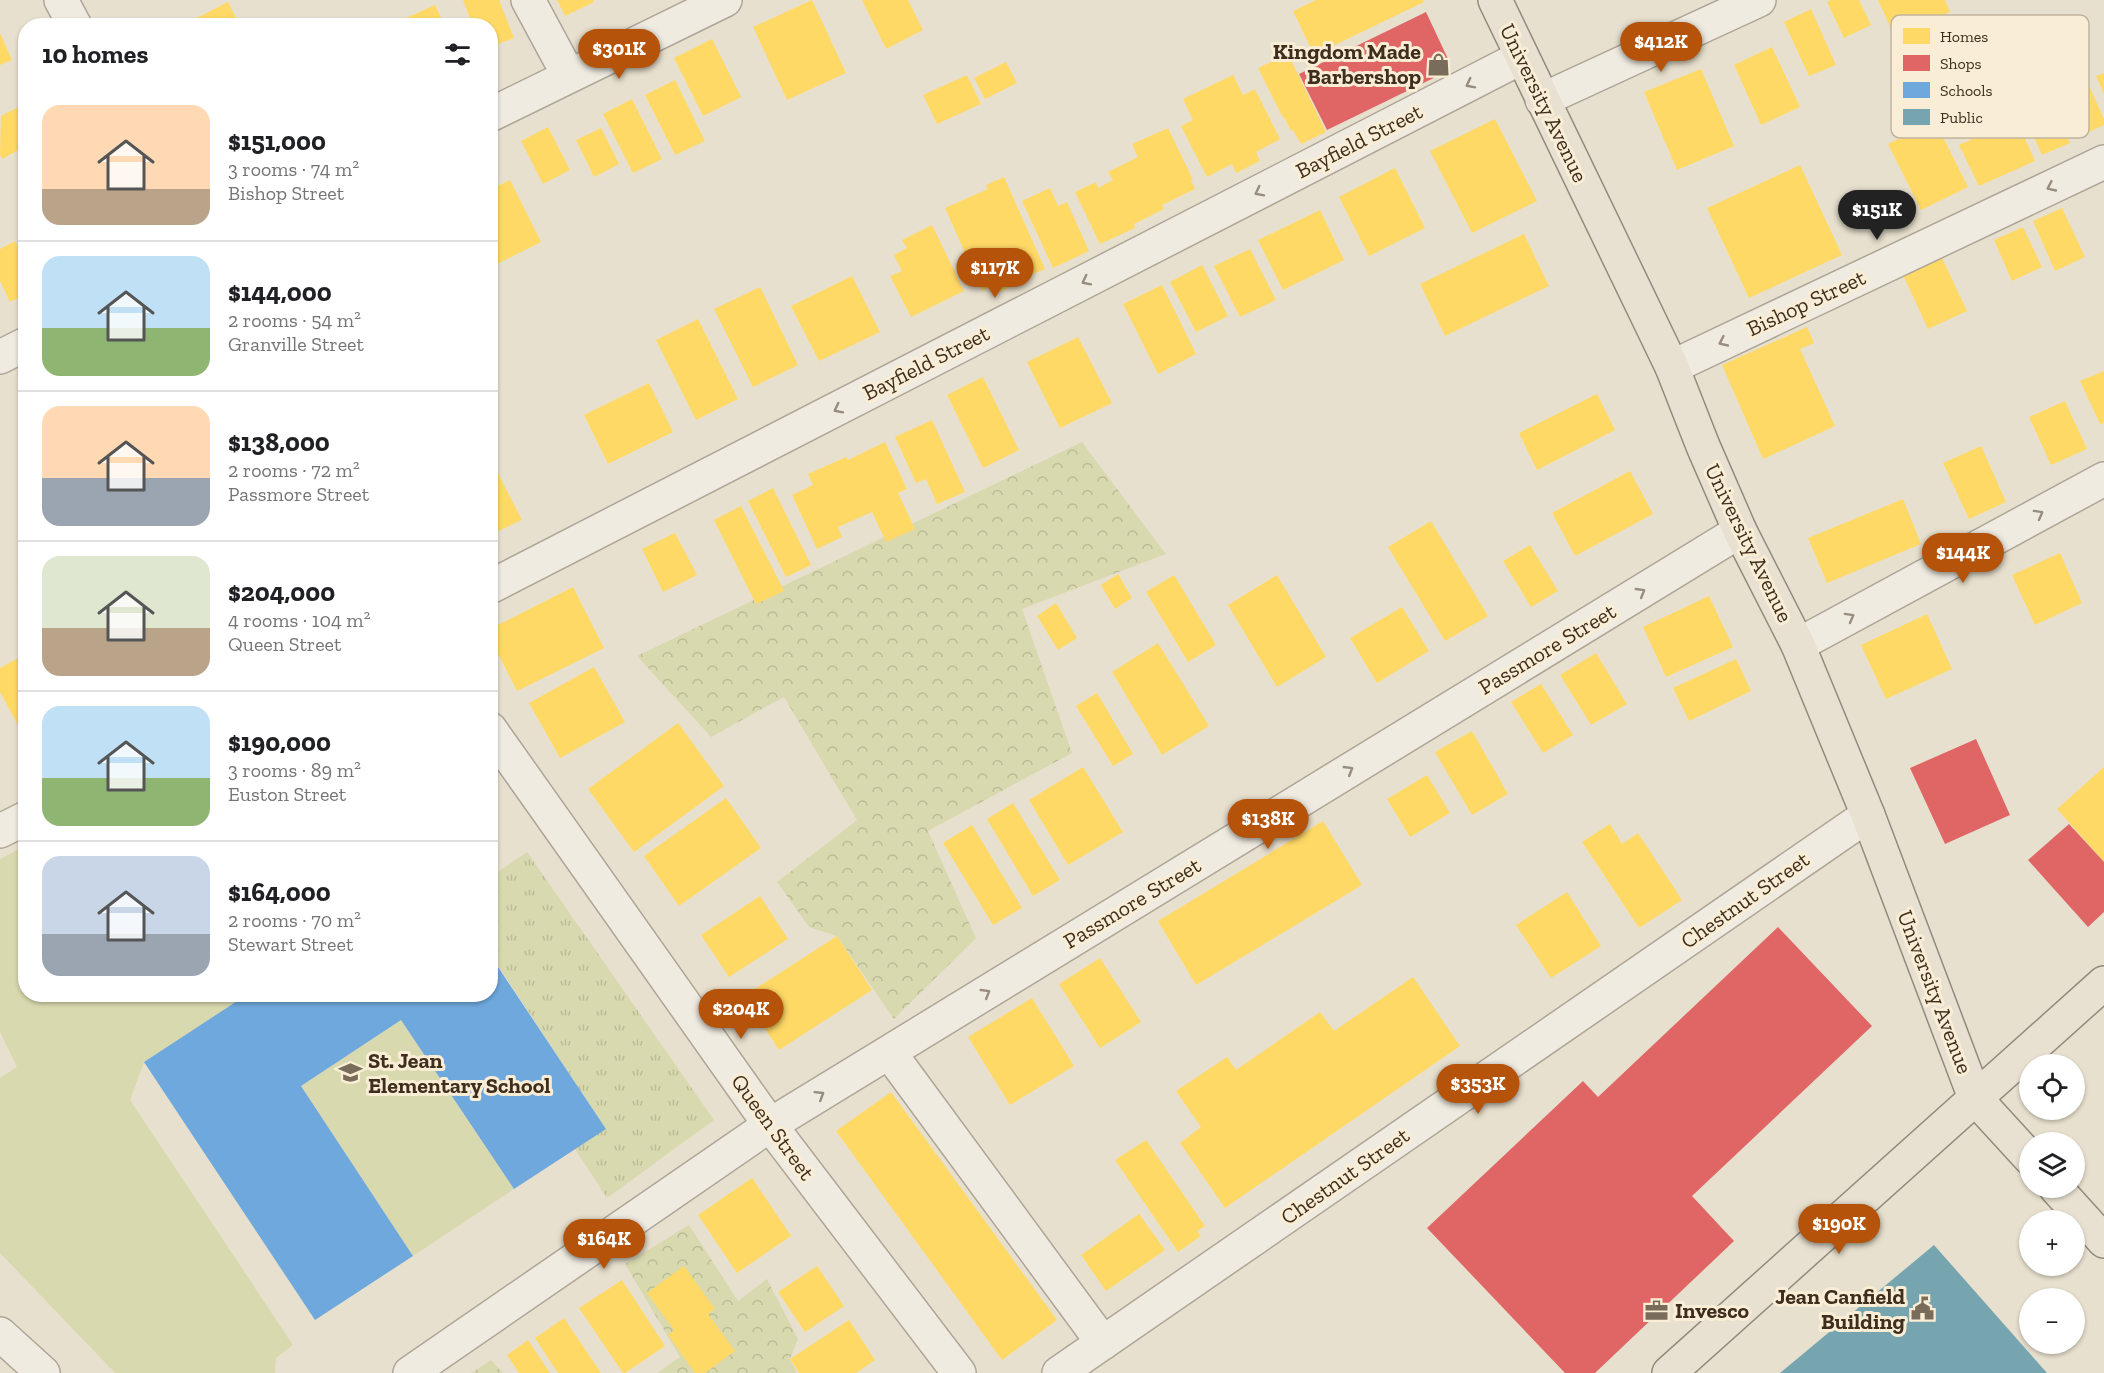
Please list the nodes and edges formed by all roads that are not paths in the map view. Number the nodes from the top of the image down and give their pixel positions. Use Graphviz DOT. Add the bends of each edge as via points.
graph roads {
  1 [pos="61,0"];
  2 [pos="528,0"];
  3 [pos="725,0"];
  4 [pos="1495,0"];
  5 [pos="1759,0"];
  6 [pos="71,18"];
  7 [pos="1522,57"];
  8 [pos="569,76"];
  9 [pos="1542,100"];
  10 [pos="498,110"];
  11 [pos="2104,162"];
  12 [pos="18,348"];
  13 [pos="0,357"];
  14 [pos="1672,367"];
  15 [pos="2104,478"];
  16 [pos="1740,531"];
  17 [pos="498,583"];
  18 [pos="1798,645"];
  19 [pos="498,740"];
  20 [pos="1868,815"];
  21 [pos="18,822"];
  22 [pos="0,831"];
  23 [pos="2104,983"];
  24 [pos="889,1052"];
  25 [pos="1975,1098"];
  26 [pos="770,1125"];
  27 [pos="2019,1146"];
  28 [pos="2065,1198"];
  29 [pos="2104,1241"];
  30 [pos="0,1334"];
  31 [pos="1103,1343"];
  32 [pos="35,1370"];
  33 [pos="410,1373"];
  34 [pos="959,1373"];
  35 [pos="1059,1373"];
  36 [pos="1669,1373"];
  1 -- 6 [label="street"];
  2 -- 8 [label="street"];
  3 -- 8 [label="street"];
  4 -- 7 [label="main road, University Avenue"];
  5 -- 9 [label="street"];
  7 -- 9 [label="main road, University Avenue"];
  7 -- 17 [label="street, Bayfield Street, one-way"];
  8 -- 10 [label="street"];
  9 -- 14 [label="main road, University Avenue"];
  11 -- 14 [label="street, Bishop Street, one-way"];
  12 -- 13 [label="street"];
  14 -- 16 [label="main road, University Avenue"];
  18 -- 15 [label="street, one-way"];
  16 -- 18 [label="main road, University Avenue"];
  24 -- 16 [label="street, Passmore Street, one-way"];
  18 -- 20 [label="main road, University Avenue"];
  19 -- 26 [label="street, Queen Street"];
  20 -- 25 [label="main road, University Avenue"];
  20 -- 31 [label="street, Chestnut Street"];
  21 -- 22 [label="street"];
  23 -- 25 [label="main road"];
  26 -- 24 [label="street, Passmore Street, one-way"];
  24 -- 31 [label="street"];
  25 -- 27 [label="main road"];
  25 -- 36 [label="main road"];
  26 -- 33 [label="street, Passmore Street"];
  26 -- 34 [label="street, Queen Street"];
  28 -- 29 [label="main road"];
  30 -- 32 [label="street"];
  31 -- 35 [label="street, Chestnut Street"];
}
